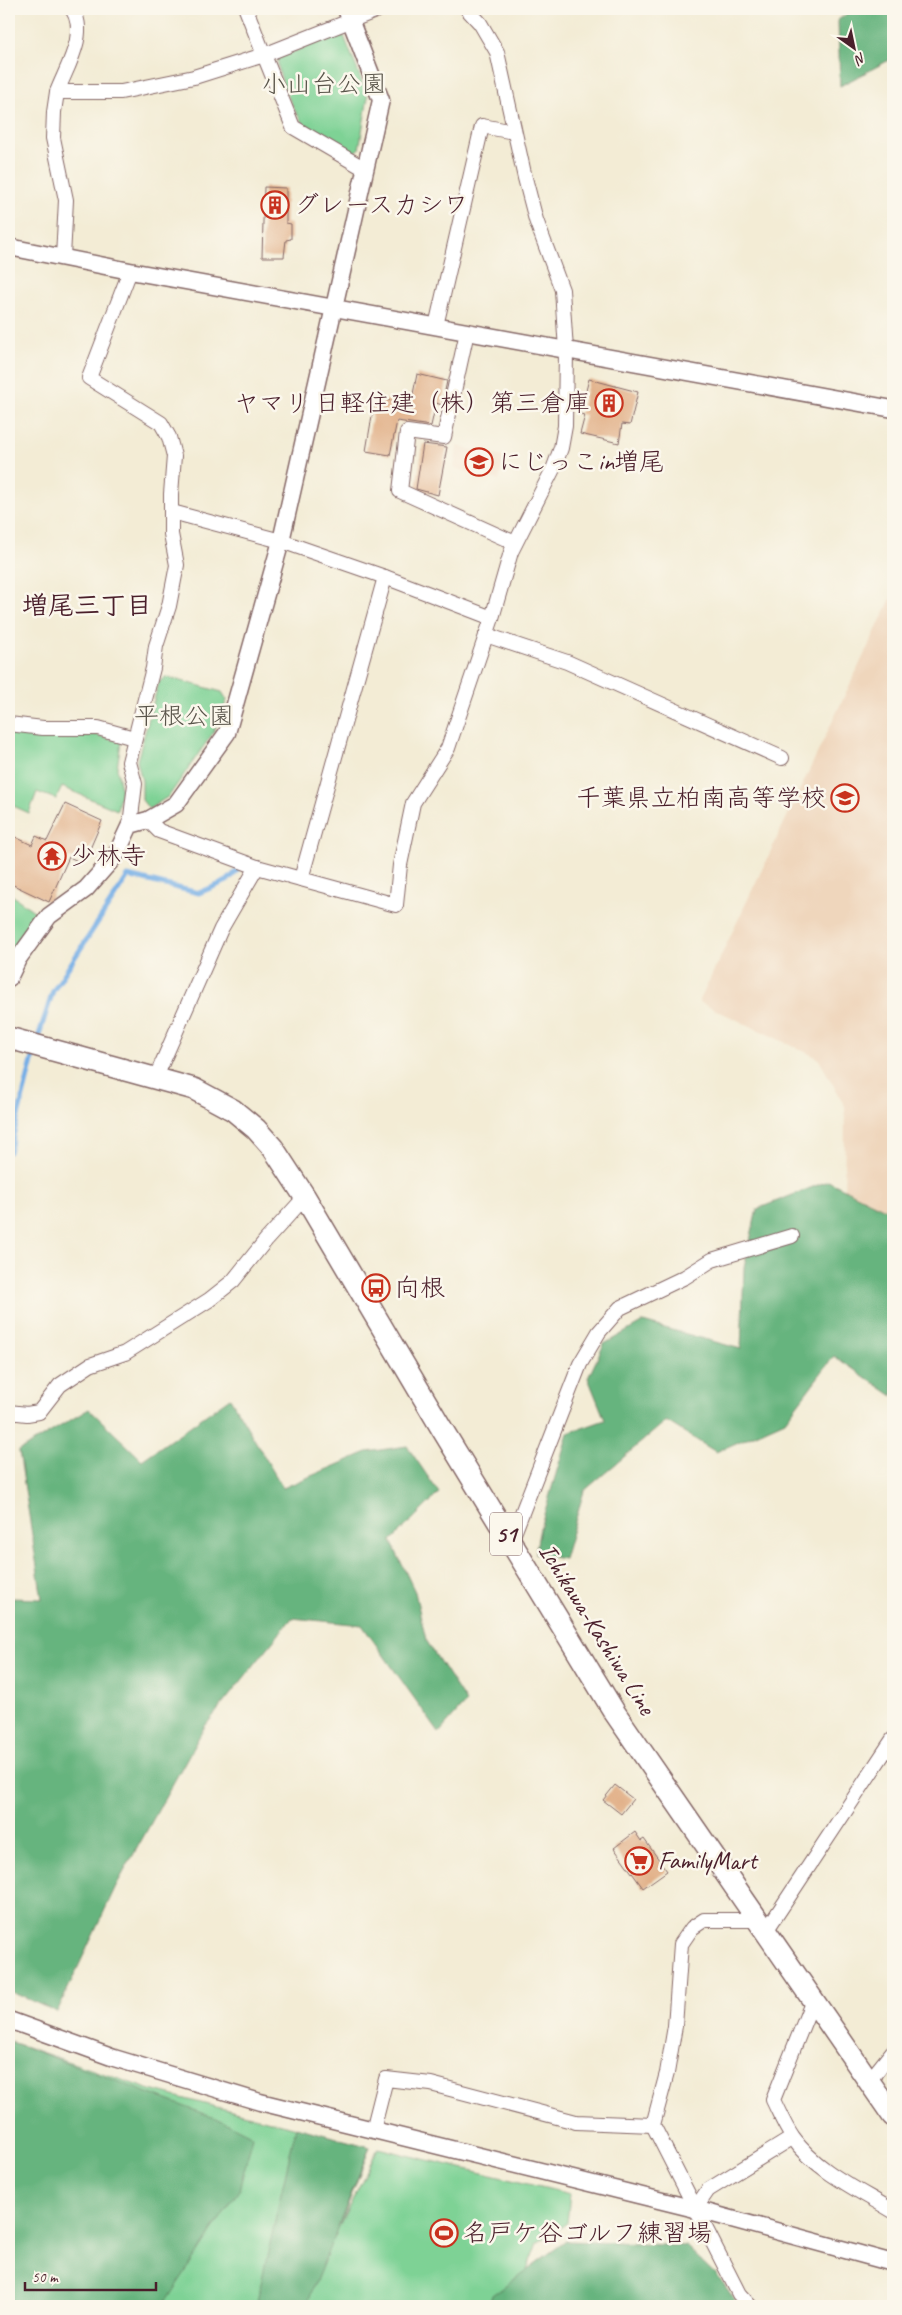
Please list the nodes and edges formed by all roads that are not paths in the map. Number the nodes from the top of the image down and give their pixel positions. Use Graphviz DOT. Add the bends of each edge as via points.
graph roads {
  1 [pos="72,9"];
  2 [pos="246,9"];
  3 [pos="380,9"];
  4 [pos="467,9"];
  5 [pos="348,15"];
  6 [pos="264,55"];
  7 [pos="57,92"];
  8 [pos="514,132"];
  9 [pos="365,169"];
  10 [pos="9,247"];
  11 [pos="63,257"];
  12 [pos="130,271"];
  13 [pos="334,308"];
  14 [pos="436,326"];
  15 [pos="467,332"];
  16 [pos="566,350"];
  17 [pos="893,409"];
  18 [pos="172,512"];
  19 [pos="281,541"];
  20 [pos="515,543"];
  21 [pos="385,577"];
  22 [pos="492,618"];
  23 [pos="486,635"];
  24 [pos="9,724"];
  25 [pos="134,738"];
  26 [pos="782,758"];
  27 [pos="148,820"];
  28 [pos="130,825"];
  29 [pos="258,867"];
  30 [pos="302,879"];
  31 [pos="9,978"];
  32 [pos="17,1040"];
  33 [pos="156,1077"];
  34 [pos="305,1197"];
  35 [pos="792,1236"];
  36 [pos="9,1412"];
  37 [pos="511,1541"];
  38 [pos="893,1739"];
  39 [pos="762,1925"];
  40 [pos="813,2000"];
  41 [pos="9,2020"];
  42 [pos="893,2050"];
  43 [pos="869,2081"];
  44 [pos="893,2116"];
  45 [pos="653,2125"];
  46 [pos="373,2130"];
  47 [pos="792,2138"];
  48 [pos="695,2209"];
  49 [pos="893,2211"];
  50 [pos="893,2262"];
  51 [pos="750,2306"];
  1 -- 7 [label="street" via="78,23 78,36"];
  2 -- 6 [label="street"];
  3 -- 5 [label="street"];
  4 -- 8 [label="street" via="480,23 497,52"];
  5 -- 6 [label="street"];
  5 -- 9 [label="street" via="381,100"];
  6 -- 7 [label="street" via="194,77 122,92"];
  6 -- 9 [label="street" via="293,126"];
  7 -- 11 [label="street" via="54,138 66,200"];
  8 -- 14 [label="street" via="482,126"];
  8 -- 16 [label="street" via="536,220 562,290"];
  9 -- 13 [label="street"];
  10 -- 11 [label="street"];
  11 -- 12 [label="street"];
  12 -- 13 [label="street"];
  12 -- 18 [label="street" via="89,378 161,422 174,456"];
  13 -- 14 [label="street"];
  13 -- 19 [label="street"];
  14 -- 15 [label="street"];
  15 -- 16 [label="street"];
  15 -- 20 [label="street" via="444,437 407,432 400,491"];
  16 -- 17 [label="street"];
  16 -- 20 [label="street" via="565,426 561,448"];
  18 -- 19 [label="street"];
  18 -- 25 [label="street" via="171,534 177,565"];
  19 -- 21 [label="street"];
  19 -- 27 [label="street" via="227,732 176,804"];
  20 -- 22 [label="street"];
  21 -- 22 [label="street"];
  21 -- 30 [label="street"];
  22 -- 23 [label="street"];
  23 -- 26 [label="street" via="567,662"];
  23 -- 30 [label="street" via="448,748 412,803 396,905"];
  24 -- 25 [label="street" via="42,728 98,728"];
  25 -- 28 [label="street" via="130,762 135,784"];
  27 -- 28 [label="street"];
  27 -- 29 [label="street" via="159,831"];
  28 -- 31 [label="street" via="116,855 86,888 49,916 18,959"];
  29 -- 30 [label="street"];
  29 -- 33 [label="street" via="221,929"];
  32 -- 33 [label="main road, Ichikawa-Kashiwa Line / 51"];
  33 -- 34 [label="main road, Ichikawa-Kashiwa Line / 51" via="194,1089 233,1110 256,1128"];
  34 -- 36 [label="street" via="233,1281 209,1300 125,1354 90,1365 60,1385 39,1412"];
  34 -- 37 [label="main road, Ichikawa-Kashiwa Line / 51"];
  35 -- 37 [label="street" via="712,1260 685,1277 620,1308 599,1332 580,1364"];
  37 -- 39 [label="main road, Ichikawa-Kashiwa Line / 51" via="615,1713"];
  38 -- 39 [label="street"];
  39 -- 40 [label="main road, Ichikawa-Kashiwa Line / 51"];
  39 -- 45 [label="street" via="704,1920 692,1928 681,1944 668,2073"];
  40 -- 43 [label="main road, Ichikawa-Kashiwa Line / 51"];
  40 -- 47 [label="street" via="773,2100"];
  41 -- 46 [label="street" via="124,2061 260,2102"];
  42 -- 43 [label="street"];
  43 -- 44 [label="main road, Ichikawa-Kashiwa Line / 51"];
  45 -- 46 [label="street" via="576,2122 431,2084 386,2080"];
  45 -- 48 [label="street"];
  46 -- 48 [label="street"];
  47 -- 48 [label="street" via="708,2190"];
  47 -- 49 [label="street" via="808,2156 830,2172"];
  48 -- 50 [label="street"];
  48 -- 51 [label="street" via="739,2294"];
}
